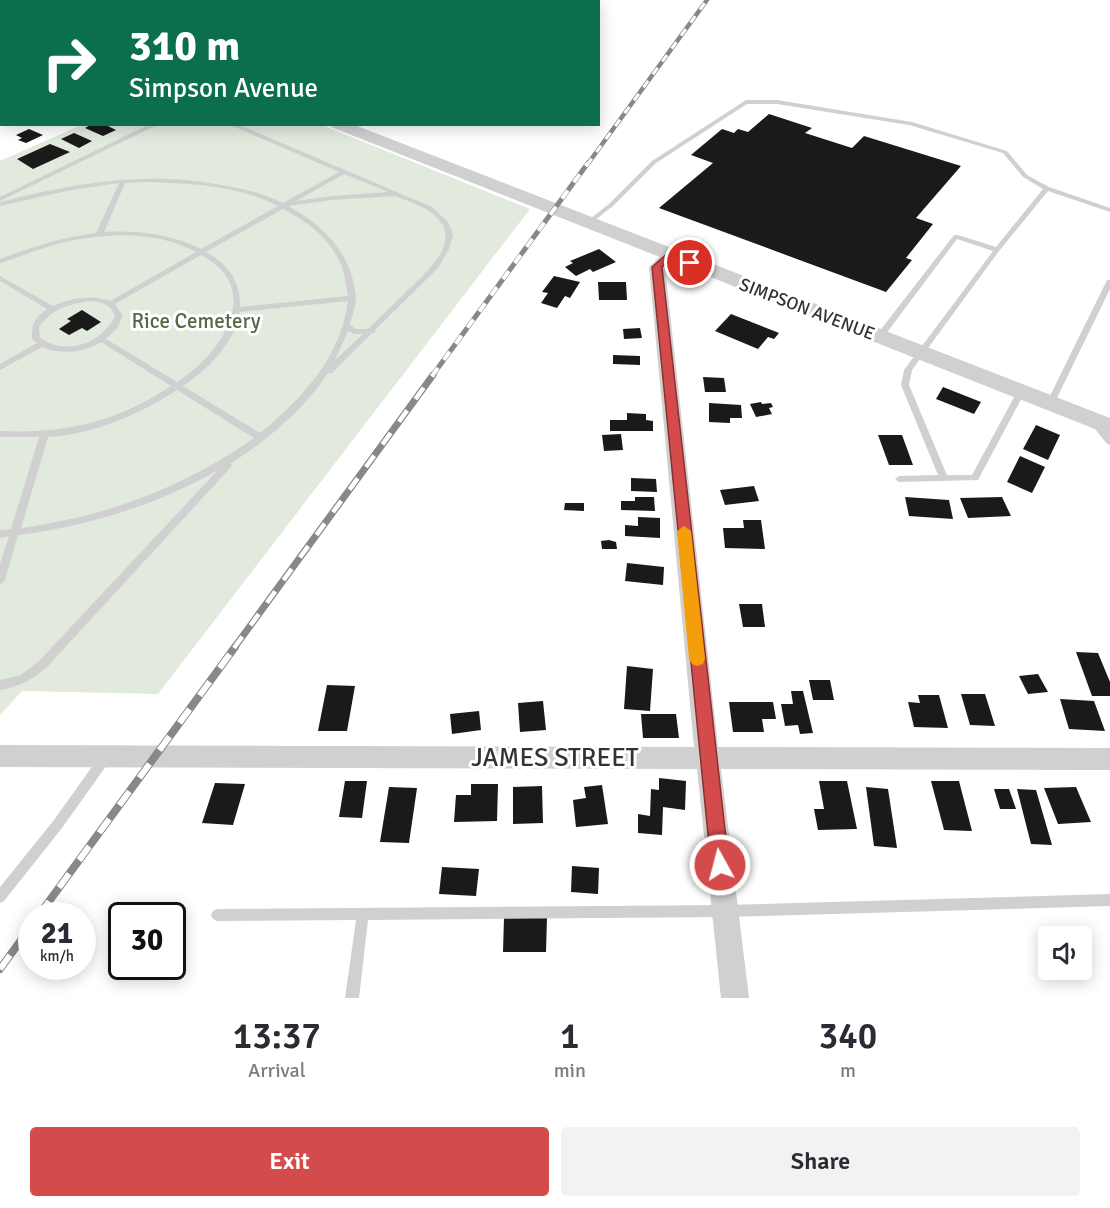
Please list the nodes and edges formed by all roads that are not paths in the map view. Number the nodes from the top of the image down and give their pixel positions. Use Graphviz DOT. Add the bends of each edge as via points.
graph roads {
  1 [pos="152,126"];
  2 [pos="236,126"];
  3 [pos="342,126"];
  4 [pos="344,172"];
  5 [pos="123,181"];
  6 [pos="1047,188"];
  7 [pos="396,194"];
  8 [pos="0,199"];
  9 [pos="0,204"];
  10 [pos="284,205"];
  11 [pos="1110,210"];
  12 [pos="588,223"];
  13 [pos="99,235"];
  14 [pos="997,250"];
  15 [pos="202,251"];
  16 [pos="669,255"];
  17 [pos="0,261"];
  18 [pos="0,278"];
  19 [pos="1110,282"];
  20 [pos="352,298"];
  21 [pos="111,303"];
  22 [pos="52,309"];
  23 [pos="237,310"];
  24 [pos="346,326"];
  25 [pos="372,331"];
  26 [pos="879,337"];
  27 [pos="101,339"];
  28 [pos="41,344"];
  29 [pos="921,353"];
  30 [pos="0,367"];
  31 [pos="318,382"];
  32 [pos="178,387"];
  33 [pos="1021,392"];
  34 [pos="1050,404"];
  35 [pos="1101,424"];
  36 [pos="45,433"];
  37 [pos="0,434"];
  38 [pos="261,438"];
  39 [pos="1110,442"];
  40 [pos="233,459"];
  41 [pos="944,478"];
  42 [pos="898,479"];
  43 [pos="14,533"];
  44 [pos="0,534"];
  45 [pos="0,580"];
  46 [pos="0,685"];
  47 [pos="0,756"];
  48 [pos="105,758"];
  49 [pos="707,758"];
  50 [pos="1110,759"];
  51 [pos="0,897"];
  52 [pos="1110,900"];
  53 [pos="725,910"];
  54 [pos="363,914"];
  55 [pos="217,915"];
  56 [pos="352,998"];
  57 [pos="735,998"];
  1 -- 8 [label="lane"];
  2 -- 4 [label="lane"];
  3 -- 12 [label="street, SIMPSON AVENUE"];
  4 -- 7 [label="lane"];
  4 -- 10 [label="lane"];
  5 -- 9 [label="lane"];
  5 -- 10 [label="lane" via="217,185"];
  5 -- 13 [label="lane"];
  6 -- 11 [label="lane"];
  6 -- 12 [label="lane" via="1024,176 1005,152 910,123 777,102 746,102 654,162"];
  6 -- 14 [label="lane"];
  7 -- 10 [label="lane"];
  7 -- 25 [label="lane" via="436,213 448,226 451,237 436,267"];
  10 -- 15 [label="lane"];
  10 -- 20 [label="lane" via="319,229 337,252 344,262"];
  12 -- 16 [label="street, SIMPSON AVENUE"];
  13 -- 15 [label="lane" via="168,238"];
  13 -- 17 [label="lane" via="49,244"];
  14 -- 26 [label="lane" via="956,236"];
  14 -- 29 [label="lane"];
  15 -- 21 [label="lane"];
  15 -- 23 [label="lane" via="234,280"];
  16 -- 26 [label="street, SIMPSON AVENUE"];
  16 -- 49 [label="street" via="657,267"];
  18 -- 22 [label="lane"];
  19 -- 34 [label="lane"];
  20 -- 23 [label="lane"];
  20 -- 24 [label="lane"];
  21 -- 22 [label="lane" via="77,300"];
  21 -- 27 [label="lane" via="119,316 117,324"];
  22 -- 28 [label="lane" via="35,327 36,339"];
  23 -- 32 [label="lane" via="230,332 216,353"];
  24 -- 25 [label="lane" via="354,332"];
  24 -- 31 [label="lane" via="336,353"];
  25 -- 31 [label="lane"];
  26 -- 29 [label="street, SIMPSON AVENUE"];
  27 -- 28 [label="lane" via="69,349"];
  27 -- 32 [label="lane"];
  28 -- 30 [label="lane"];
  29 -- 33 [label="street, SIMPSON AVENUE"];
  29 -- 41 [label="lane" via="908,370 905,385"];
  31 -- 38 [label="lane"];
  32 -- 36 [label="lane" via="118,417"];
  32 -- 38 [label="lane"];
  33 -- 34 [label="street, SIMPSON AVENUE"];
  33 -- 41 [label="lane" via="975,478"];
  34 -- 35 [label="street, SIMPSON AVENUE"];
  35 -- 39 [label="lane"];
  36 -- 37 [label="lane"];
  36 -- 43 [label="lane"];
  38 -- 40 [label="lane"];
  40 -- 43 [label="lane" via="129,507"];
  40 -- 46 [label="lane" via="32,675"];
  41 -- 42 [label="lane"];
  43 -- 44 [label="lane"];
  43 -- 45 [label="lane"];
  47 -- 48 [label="street, JAMES STREET"];
  48 -- 49 [label="street, JAMES STREET"];
  48 -- 51 [label="lane"];
  49 -- 50 [label="street, JAMES STREET"];
  49 -- 53 [label="street"];
  52 -- 53 [label="lane"];
  53 -- 54 [label="lane"];
  53 -- 57 [label="street"];
  54 -- 55 [label="lane"];
  54 -- 56 [label="lane"];
}
